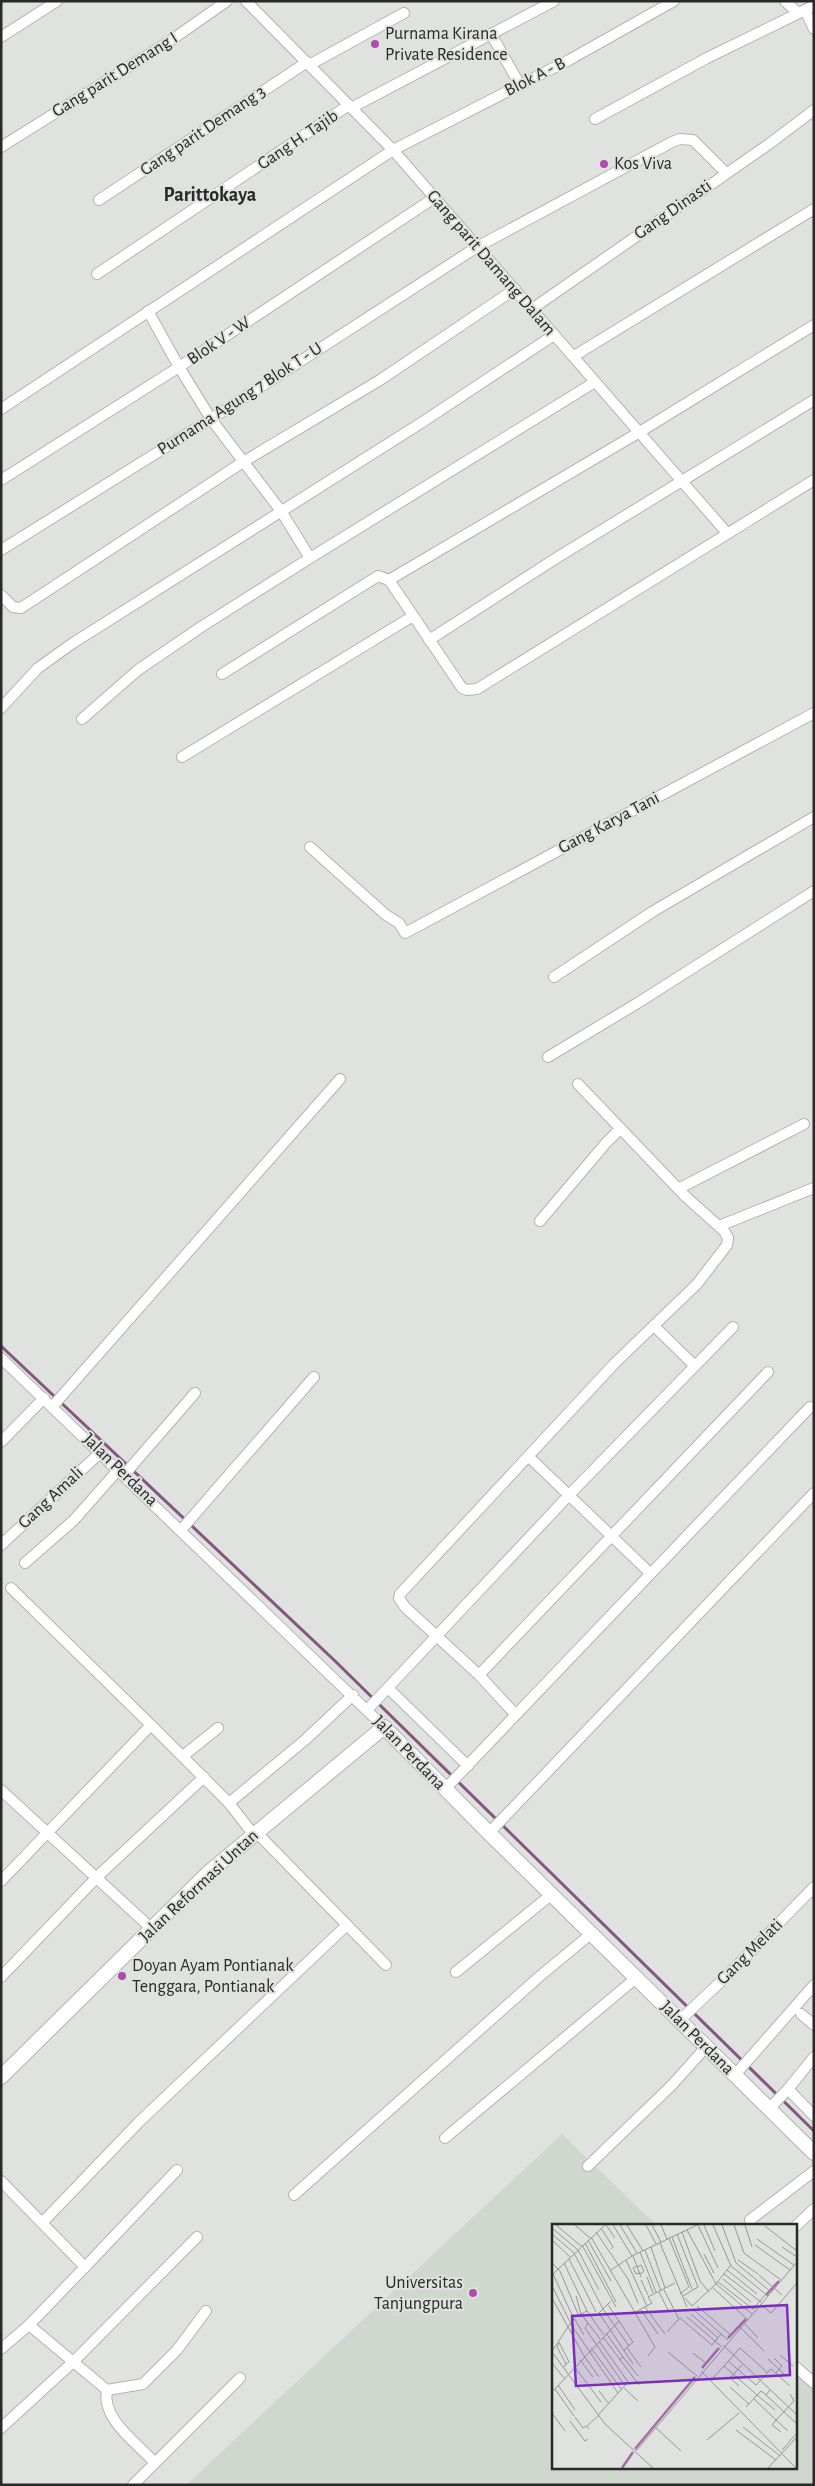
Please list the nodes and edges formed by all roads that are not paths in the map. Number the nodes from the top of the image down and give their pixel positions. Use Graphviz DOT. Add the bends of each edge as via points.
graph roads {
  1 [pos="57,1"];
  2 [pos="228,1"];
  3 [pos="246,1"];
  4 [pos="554,1"];
  5 [pos="674,1"];
  6 [pos="785,1"];
  7 [pos="806,10"];
  8 [pos="404,13"];
  9 [pos="814,29"];
  10 [pos="491,34"];
  11 [pos="1,37"];
  12 [pos="308,64"];
  13 [pos="520,85"];
  14 [pos="350,106"];
  15 [pos="814,110"];
  16 [pos="595,119"];
  17 [pos="1,147"];
  18 [pos="393,150"];
  19 [pos="726,173"];
  20 [pos="434,198"];
  21 [pos="99,200"];
  22 [pos="814,209"];
  23 [pos="477,246"];
  24 [pos="97,274"];
  25 [pos="515,289"];
  26 [pos="532,309"];
  27 [pos="148,312"];
  28 [pos="814,325"];
  29 [pos="554,336"];
  30 [pos="574,356"];
  31 [pos="179,367"];
  32 [pos="595,382"];
  33 [pos="814,400"];
  34 [pos="1,409"];
  35 [pos="211,418"];
  36 [pos="638,434"];
  37 [pos="243,462"];
  38 [pos="1,480"];
  39 [pos="814,480"];
  40 [pos="682,482"];
  41 [pos="281,511"];
  42 [pos="727,533"];
  43 [pos="1,550"];
  44 [pos="310,558"];
  45 [pos="389,580"];
  46 [pos="1,595"];
  47 [pos="413,616"];
  48 [pos="429,640"];
  49 [pos="222,674"];
  50 [pos="1,708"];
  51 [pos="813,716"];
  52 [pos="82,719"];
  53 [pos="182,757"];
  54 [pos="814,816"];
  55 [pos="310,847"];
  56 [pos="814,891"];
  57 [pos="554,976"];
  58 [pos="548,1057"];
  59 [pos="340,1079"];
  60 [pos="578,1084"];
  61 [pos="804,1124"];
  62 [pos="620,1129"];
  63 [pos="814,1188"];
  64 [pos="678,1189"];
  65 [pos="540,1221"];
  66 [pos="719,1226"];
  67 [pos="654,1326"];
  68 [pos="733,1327"];
  69 [pos="1,1358"];
  70 [pos="695,1366"];
  71 [pos="768,1372"];
  72 [pos="314,1377"];
  73 [pos="195,1393"];
  74 [pos="44,1398"];
  75 [pos="54,1406"];
  76 [pos="810,1408"];
  77 [pos="1,1442"];
  78 [pos="100,1452"];
  79 [pos="529,1457"];
  80 [pos="122,1472"];
  81 [pos="814,1493"];
  82 [pos="570,1494"];
  83 [pos="183,1528"];
  84 [pos="611,1534"];
  85 [pos="1,1545"];
  86 [pos="25,1563"];
  87 [pos="650,1573"];
  88 [pos="11,1588"];
  89 [pos="437,1636"];
  90 [pos="479,1675"];
  91 [pos="353,1695"];
  92 [pos="377,1699"];
  93 [pos="515,1714"];
  94 [pos="151,1725"];
  95 [pos="384,1727"];
  96 [pos="218,1728"];
  97 [pos="183,1756"];
  98 [pos="466,1768"];
  99 [pos="204,1777"];
  100 [pos="448,1786"];
  101 [pos="1,1790"];
  102 [pos="229,1803"];
  103 [pos="492,1831"];
  104 [pos="48,1833"];
  105 [pos="254,1833"];
  106 [pos="98,1876"];
  107 [pos="1,1881"];
  108 [pos="814,1887"];
  109 [pos="552,1894"];
  110 [pos="347,1925"];
  111 [pos="152,1929"];
  112 [pos="592,1933"];
  113 [pos="386,1965"];
  114 [pos="456,1972"];
  115 [pos="1,1977"];
  116 [pos="636,1978"];
  117 [pos="814,1985"];
  118 [pos="801,2014"];
  119 [pos="682,2018"];
  120 [pos="814,2025"];
  121 [pos="706,2047"];
  122 [pos="814,2057"];
  123 [pos="738,2072"];
  124 [pos="1,2077"];
  125 [pos="786,2091"];
  126 [pos="771,2106"];
  127 [pos="814,2116"];
  128 [pos="445,2138"];
  129 [pos="814,2153"];
  130 [pos="588,2166"];
  131 [pos="177,2170"];
  132 [pos="814,2171"];
  133 [pos="1,2182"];
  134 [pos="294,2195"];
  135 [pos="814,2209"];
  136 [pos="750,2220"];
  137 [pos="42,2223"];
  138 [pos="798,2224"];
  139 [pos="197,2237"];
  140 [pos="86,2267"];
  141 [pos="206,2311"];
  142 [pos="29,2325"];
  143 [pos="1,2349"];
  144 [pos="73,2362"];
  145 [pos="798,2369"];
  146 [pos="240,2378"];
  147 [pos="814,2383"];
  148 [pos="107,2390"];
  149 [pos="1,2428"];
  150 [pos="154,2462"];
  151 [pos="133,2485"];
  1 -- 11 [label="street"];
  2 -- 17 [label="street, Gang parit Demang I"];
  3 -- 12 [label="street, Gang parit Damang Dalam"];
  4 -- 10 [label="street, Gang H. Tajib"];
  5 -- 13 [label="street, Blok A - B"];
  6 -- 7 [label="street"];
  7 -- 9 [label="street"];
  7 -- 16 [label="street" via="707,58"];
  8 -- 12 [label="street, Gang parit Demang 3"];
  10 -- 13 [label="street"];
  10 -- 14 [label="street, Gang H. Tajib"];
  12 -- 14 [label="street, Gang parit Damang Dalam"];
  12 -- 21 [label="street, Gang parit Demang 3"];
  13 -- 18 [label="street, Blok A - B"];
  14 -- 18 [label="street, Gang parit Damang Dalam"];
  14 -- 24 [label="street, Gang H. Tajib"];
  15 -- 19 [label="street, Gang Dinasti"];
  18 -- 20 [label="street, Gang parit Damang Dalam"];
  18 -- 27 [label="street, Blok A - B"];
  19 -- 23 [label="street, Purnama Agung 7 Blok T - U" via="693,140 680,139"];
  19 -- 26 [label="street, Gang Dinasti"];
  20 -- 23 [label="street, Gang parit Damang Dalam"];
  20 -- 31 [label="street, Blok V - W"];
  22 -- 30 [label="street"];
  23 -- 25 [label="street, Gang parit Damang Dalam"];
  23 -- 35 [label="street, Purnama Agung 7 Blok T - U"];
  25 -- 26 [label="street, Gang parit Damang Dalam"];
  25 -- 37 [label="street" via="380,380"];
  26 -- 29 [label="street, Gang parit Damang Dalam"];
  27 -- 31 [label="street"];
  27 -- 34 [label="street, Blok A - B"];
  28 -- 36 [label="street"];
  29 -- 30 [label="street, Gang parit Damang Dalam"];
  29 -- 41 [label="street"];
  30 -- 32 [label="street, Gang parit Damang Dalam"];
  31 -- 35 [label="street"];
  31 -- 38 [label="street, Blok V - W"];
  32 -- 36 [label="street, Gang parit Damang Dalam"];
  32 -- 44 [label="street"];
  33 -- 40 [label="street"];
  35 -- 37 [label="street"];
  35 -- 43 [label="street, Purnama Agung 7 Blok T - U"];
  36 -- 40 [label="street, Gang parit Damang Dalam"];
  36 -- 45 [label="street"];
  37 -- 41 [label="street"];
  37 -- 46 [label="street" via="21,608 13,607"];
  39 -- 42 [label="street"];
  40 -- 42 [label="street, Gang parit Damang Dalam"];
  40 -- 48 [label="street"];
  41 -- 44 [label="street"];
  41 -- 50 [label="street" via="38,668"];
  42 -- 48 [label="street" via="477,689 462,688"];
  44 -- 52 [label="street" via="138,670"];
  45 -- 47 [label="street"];
  45 -- 49 [label="street" via="378,576"];
  47 -- 48 [label="street"];
  47 -- 53 [label="street"];
  51 -- 55 [label="street, Gang Karya Tani" via="405,933 398,923 386,916"];
  54 -- 57 [label="street" via="652,912"];
  56 -- 58 [label="street"];
  59 -- 75 [label="street"];
  60 -- 62 [label="street"];
  61 -- 64 [label="street"];
  62 -- 64 [label="street"];
  62 -- 65 [label="street"];
  63 -- 66 [label="street"];
  64 -- 66 [label="street"];
  66 -- 67 [label="street" via="728,1238 727,1245 697,1284"];
  67 -- 70 [label="street"];
  67 -- 79 [label="street"];
  68 -- 70 [label="street"];
  69 -- 74 [label="street, Jalan Perdana"];
  70 -- 82 [label="street"];
  71 -- 84 [label="street"];
  72 -- 83 [label="street"];
  73 -- 80 [label="street"];
  74 -- 75 [label="street, Jalan Perdana"];
  74 -- 77 [label="street"];
  75 -- 78 [label="street, Jalan Perdana"];
  76 -- 87 [label="street"];
  78 -- 80 [label="street, Jalan Perdana"];
  78 -- 85 [label="street, Gang Amali"];
  79 -- 82 [label="street"];
  79 -- 89 [label="street" via="400,1594 405,1607"];
  80 -- 83 [label="street, Jalan Perdana"];
  80 -- 86 [label="street"];
  81 -- 103 [label="street"];
  82 -- 84 [label="street"];
  82 -- 89 [label="street"];
  83 -- 91 [label="street, Jalan Perdana"];
  84 -- 87 [label="street"];
  84 -- 90 [label="street"];
  87 -- 93 [label="street"];
  88 -- 94 [label="street"];
  89 -- 90 [label="street"];
  89 -- 92 [label="street"];
  90 -- 93 [label="street"];
  91 -- 92 [label="street, Jalan Perdana"];
  91 -- 102 [label="street"];
  92 -- 95 [label="street, Jalan Perdana"];
  92 -- 98 [label="street"];
  93 -- 98 [label="street"];
  94 -- 97 [label="street"];
  94 -- 104 [label="street"];
  95 -- 100 [label="street, Jalan Perdana"];
  95 -- 105 [label="street, Jalan Reformasi Untan"];
  96 -- 97 [label="street"];
  97 -- 99 [label="street"];
  98 -- 100 [label="street"];
  99 -- 102 [label="street"];
  99 -- 106 [label="street"];
  100 -- 103 [label="street, Jalan Perdana"];
  101 -- 104 [label="street"];
  102 -- 105 [label="street"];
  103 -- 109 [label="street, Jalan Perdana"];
  104 -- 106 [label="street"];
  104 -- 107 [label="street"];
  105 -- 110 [label="street"];
  105 -- 111 [label="street, Jalan Reformasi Untan"];
  106 -- 111 [label="street"];
  106 -- 115 [label="street"];
  108 -- 119 [label="street, Gang Melati"];
  109 -- 112 [label="street, Jalan Perdana"];
  109 -- 114 [label="street"];
  110 -- 113 [label="street"];
  110 -- 137 [label="street" via="139,2122"];
  111 -- 124 [label="street, Jalan Reformasi Untan"];
  112 -- 116 [label="street, Jalan Perdana"];
  112 -- 134 [label="street"];
  116 -- 119 [label="street, Jalan Perdana"];
  116 -- 128 [label="street"];
  117 -- 123 [label="street"];
  118 -- 120 [label="street"];
  119 -- 121 [label="street, Jalan Perdana"];
  121 -- 123 [label="street, Jalan Perdana"];
  121 -- 130 [label="street"];
  122 -- 125 [label="street"];
  123 -- 126 [label="street, Jalan Perdana"];
  125 -- 126 [label="street"];
  125 -- 127 [label="street"];
  126 -- 129 [label="street, Jalan Perdana"];
  131 -- 140 [label="street"];
  132 -- 136 [label="street"];
  133 -- 137 [label="street"];
  135 -- 138 [label="street"];
  137 -- 140 [label="street"];
  139 -- 144 [label="street"];
  140 -- 142 [label="street"];
  141 -- 148 [label="street" via="177,2350 143,2384"];
  142 -- 143 [label="street"];
  142 -- 144 [label="street"];
  144 -- 148 [label="street"];
  144 -- 149 [label="street"];
  145 -- 147 [label="street"];
  146 -- 150 [label="street"];
  148 -- 150 [label="street" via="105,2399 111,2416"];
  150 -- 151 [label="street"];
}
